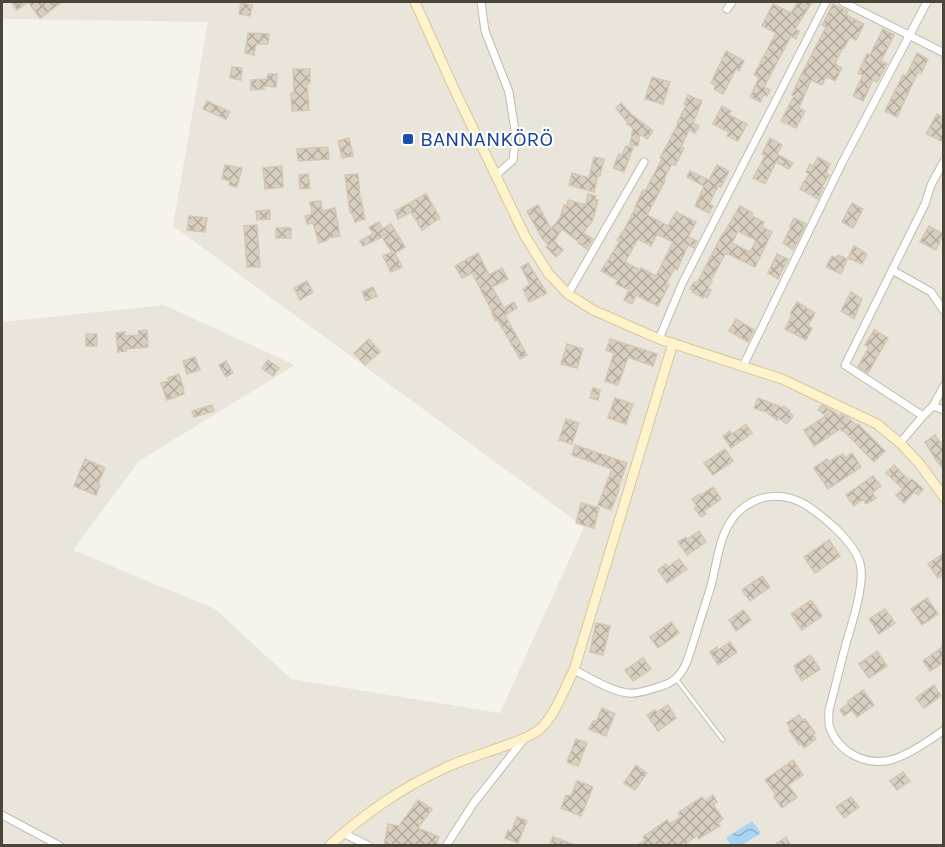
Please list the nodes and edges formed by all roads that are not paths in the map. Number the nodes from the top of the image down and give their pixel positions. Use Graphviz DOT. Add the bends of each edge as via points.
graph roads {
  1 [pos="415,2"];
  2 [pos="480,2"];
  3 [pos="732,2"];
  4 [pos="826,2"];
  5 [pos="843,2"];
  6 [pos="927,2"];
  7 [pos="727,9"];
  8 [pos="909,36"];
  9 [pos="944,53"];
  10 [pos="644,162"];
  11 [pos="944,162"];
  12 [pos="496,175"];
  13 [pos="892,270"];
  14 [pos="568,294"];
  15 [pos="944,311"];
  16 [pos="659,339"];
  17 [pos="673,343"];
  18 [pos="743,366"];
  19 [pos="944,386"];
  20 [pos="933,406"];
  21 [pos="944,410"];
  22 [pos="923,416"];
  23 [pos="900,443"];
  24 [pos="944,497"];
  25 [pos="574,670"];
  26 [pos="676,679"];
  27 [pos="944,730"];
  28 [pos="524,739"];
  29 [pos="723,740"];
  30 [pos="3,816"];
  31 [pos="2,826"];
  32 [pos="343,833"];
  33 [pos="60,846"];
  34 [pos="329,846"];
  35 [pos="369,846"];
  36 [pos="446,846"];
  1 -- 12 [label="main road"];
  2 -- 12 [label="street" via="485,32 509,92 516,137 513,160"];
  3 -- 7 [label="street"];
  4 -- 16 [label="street" via="682,284"];
  5 -- 8 [label="street"];
  6 -- 8 [label="street"];
  8 -- 9 [label="street"];
  8 -- 18 [label="street"];
  10 -- 14 [label="street"];
  11 -- 13 [label="street"];
  12 -- 14 [label="main road" via="525,236 548,273"];
  13 -- 15 [label="street" via="931,292"];
  13 -- 22 [label="street" via="845,365"];
  14 -- 16 [label="main road" via="593,310"];
  16 -- 17 [label="main road"];
  17 -- 18 [label="main road"];
  17 -- 25 [label="main road"];
  18 -- 23 [label="main road" via="782,379 877,424"];
  19 -- 20 [label="street"];
  20 -- 21 [label="street"];
  20 -- 22 [label="street"];
  22 -- 23 [label="street"];
  23 -- 24 [label="main road"];
  25 -- 26 [label="street" via="616,691 630,693 664,686"];
  25 -- 28 [label="main road" via="552,714 540,729"];
  26 -- 27 [label="street" via="686,664 730,522 742,508 759,498 793,498 842,535 860,562 858,600 829,710 830,727 838,742 851,755 869,762 891,760"];
  26 -- 29 [label="lane"];
  28 -- 32 [label="main road" via="443,768 379,806"];
  28 -- 36 [label="street"];
  30 -- 31 [label="street"];
  30 -- 33 [label="street"];
  32 -- 34 [label="main road"];
  32 -- 35 [label="street"];
}
